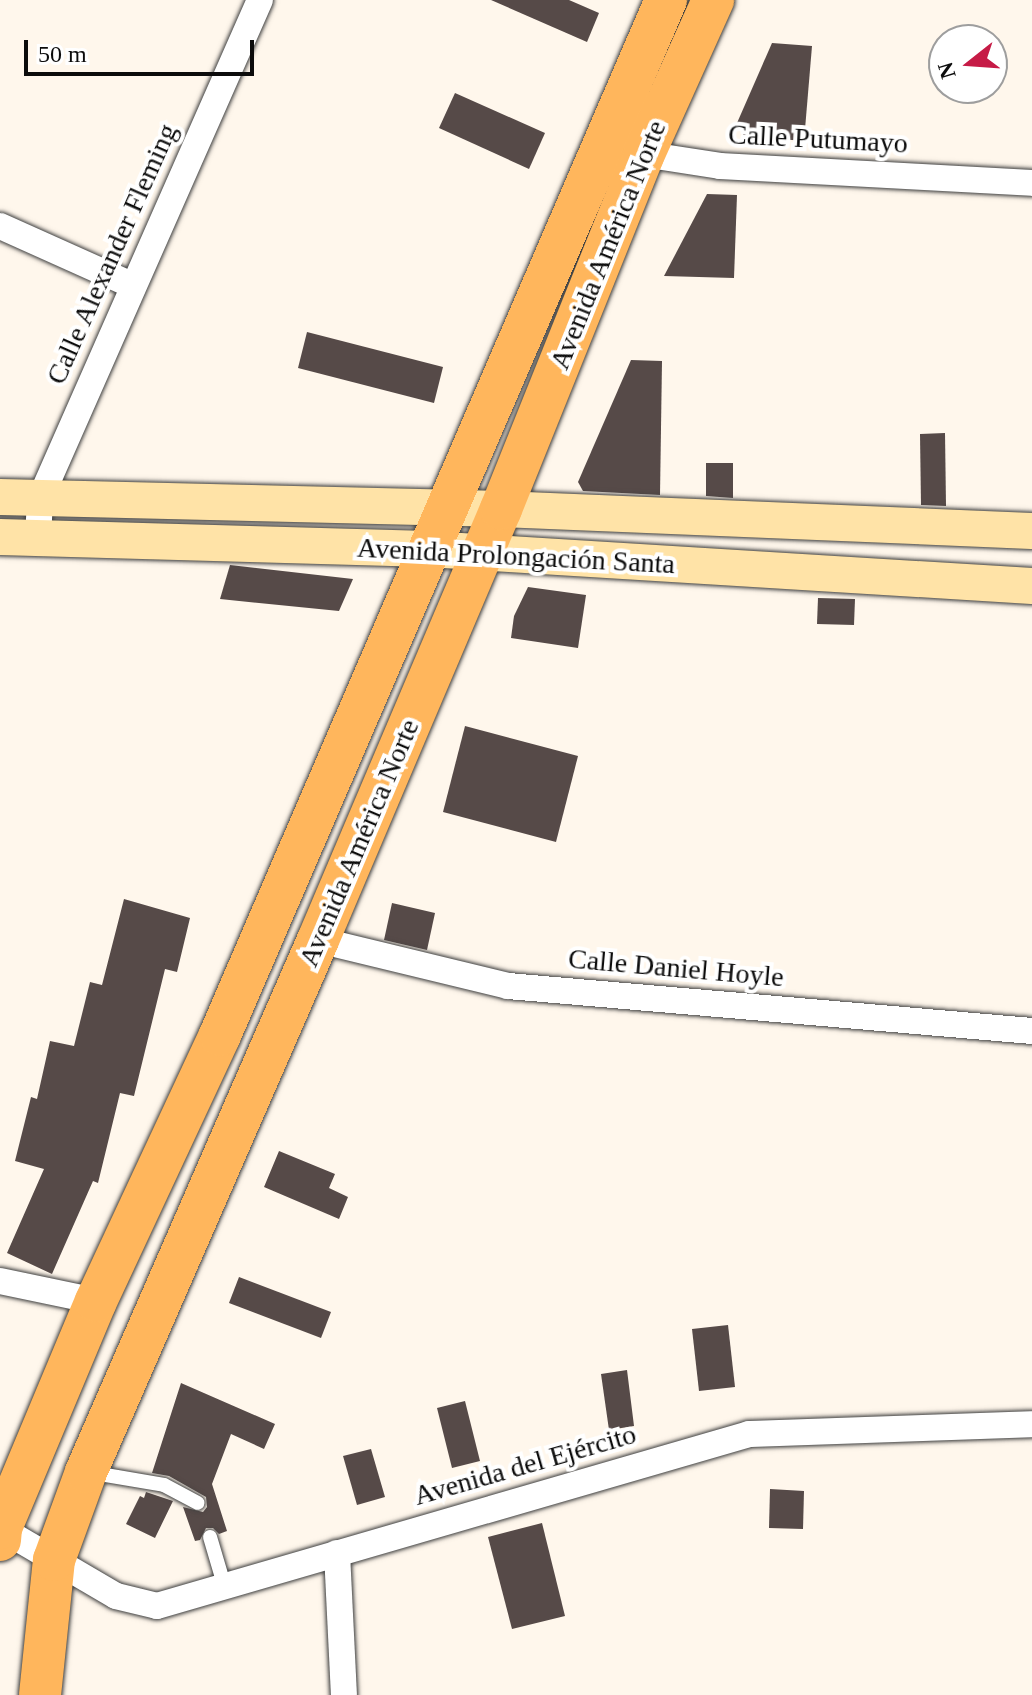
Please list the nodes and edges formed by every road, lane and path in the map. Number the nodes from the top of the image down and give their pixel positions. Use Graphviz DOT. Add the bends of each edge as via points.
graph roads {
  1 [pos="260,0"];
  2 [pos="666,0"];
  3 [pos="713,0"];
  4 [pos="604,144"];
  5 [pos="643,156"];
  6 [pos="1032,183"];
  7 [pos="0,226"];
  8 [pos="132,285"];
  9 [pos="0,497"];
  10 [pos="40,499"];
  11 [pos="445,509"];
  12 [pos="501,509"];
  13 [pos="1032,531"];
  14 [pos="0,537"];
  15 [pos="38,538"];
  16 [pos="428,549"];
  17 [pos="482,552"];
  18 [pos="1032,586"];
  19 [pos="318,940"];
  20 [pos="1032,1031"];
  21 [pos="220,1035"];
  22 [pos="267,1056"];
  23 [pos="0,1281"];
  24 [pos="96,1301"];
  25 [pos="1032,1424"];
  26 [pos="86,1472"];
  27 [pos="198,1503"];
  28 [pos="0,1528"];
  29 [pos="210,1537"];
  30 [pos="0,1540"];
  31 [pos="337,1553"];
  32 [pos="54,1560"];
  33 [pos="225,1588"];
  34 [pos="40,1695"];
  35 [pos="344,1695"];
  1 -- 8 [label="street, Calle Alexander Fleming"];
  2 -- 4 [label="main road, Avenida América Norte"];
  3 -- 5 [label="main road, Avenida América Norte"];
  4 -- 5 [label="street, Calle Putumayo"];
  4 -- 11 [label="main road, Avenida América Norte"];
  5 -- 6 [label="street, Calle Putumayo" via="720,166"];
  5 -- 12 [label="main road, Avenida América Norte"];
  7 -- 8 [label="street"];
  8 -- 10 [label="street, Calle Alexander Fleming"];
  9 -- 10 [label="street, Avenida Prolongación Santa"];
  10 -- 11 [label="street, Avenida Prolongación Santa"];
  10 -- 15 [label="street, Calle Alexander Fleming"];
  11 -- 12 [label="street, Avenida Prolongación Santa"];
  11 -- 16 [label="main road, Avenida América Norte"];
  12 -- 13 [label="street, Avenida Prolongación Santa"];
  12 -- 17 [label="main road, Avenida América Norte"];
  14 -- 15 [label="street, Avenida Prolongación Santa"];
  15 -- 16 [label="street, Avenida Prolongación Santa"];
  16 -- 17 [label="street, Avenida Prolongación Santa"];
  16 -- 21 [label="main road, Avenida América Norte"];
  17 -- 18 [label="street, Avenida Prolongación Santa"];
  17 -- 19 [label="main road, Avenida América Norte"];
  19 -- 20 [label="street, Calle Daniel Hoyle" via="508,986"];
  19 -- 22 [label="main road, Avenida América Norte"];
  21 -- 22 [label="main road"];
  21 -- 24 [label="main road, Avenida América Norte"];
  22 -- 26 [label="main road, Avenida América Norte"];
  23 -- 24 [label="street"];
  24 -- 28 [label="main road, Avenida América Norte"];
  25 -- 31 [label="street, Avenida del Ejército" via="749,1434"];
  26 -- 27 [label="lane" via="164,1485"];
  26 -- 32 [label="main road, Avenida América Norte"];
  28 -- 30 [label="main road, Avenida América Norte"];
  28 -- 32 [label="street, Avenida del Ejército"];
  29 -- 33 [label="lane"];
  31 -- 33 [label="street, Avenida del Ejército"];
  31 -- 35 [label="street"];
  32 -- 33 [label="street, Avenida del Ejército" via="116,1596 157,1606"];
  32 -- 34 [label="main road, Avenida América Norte"];
}
